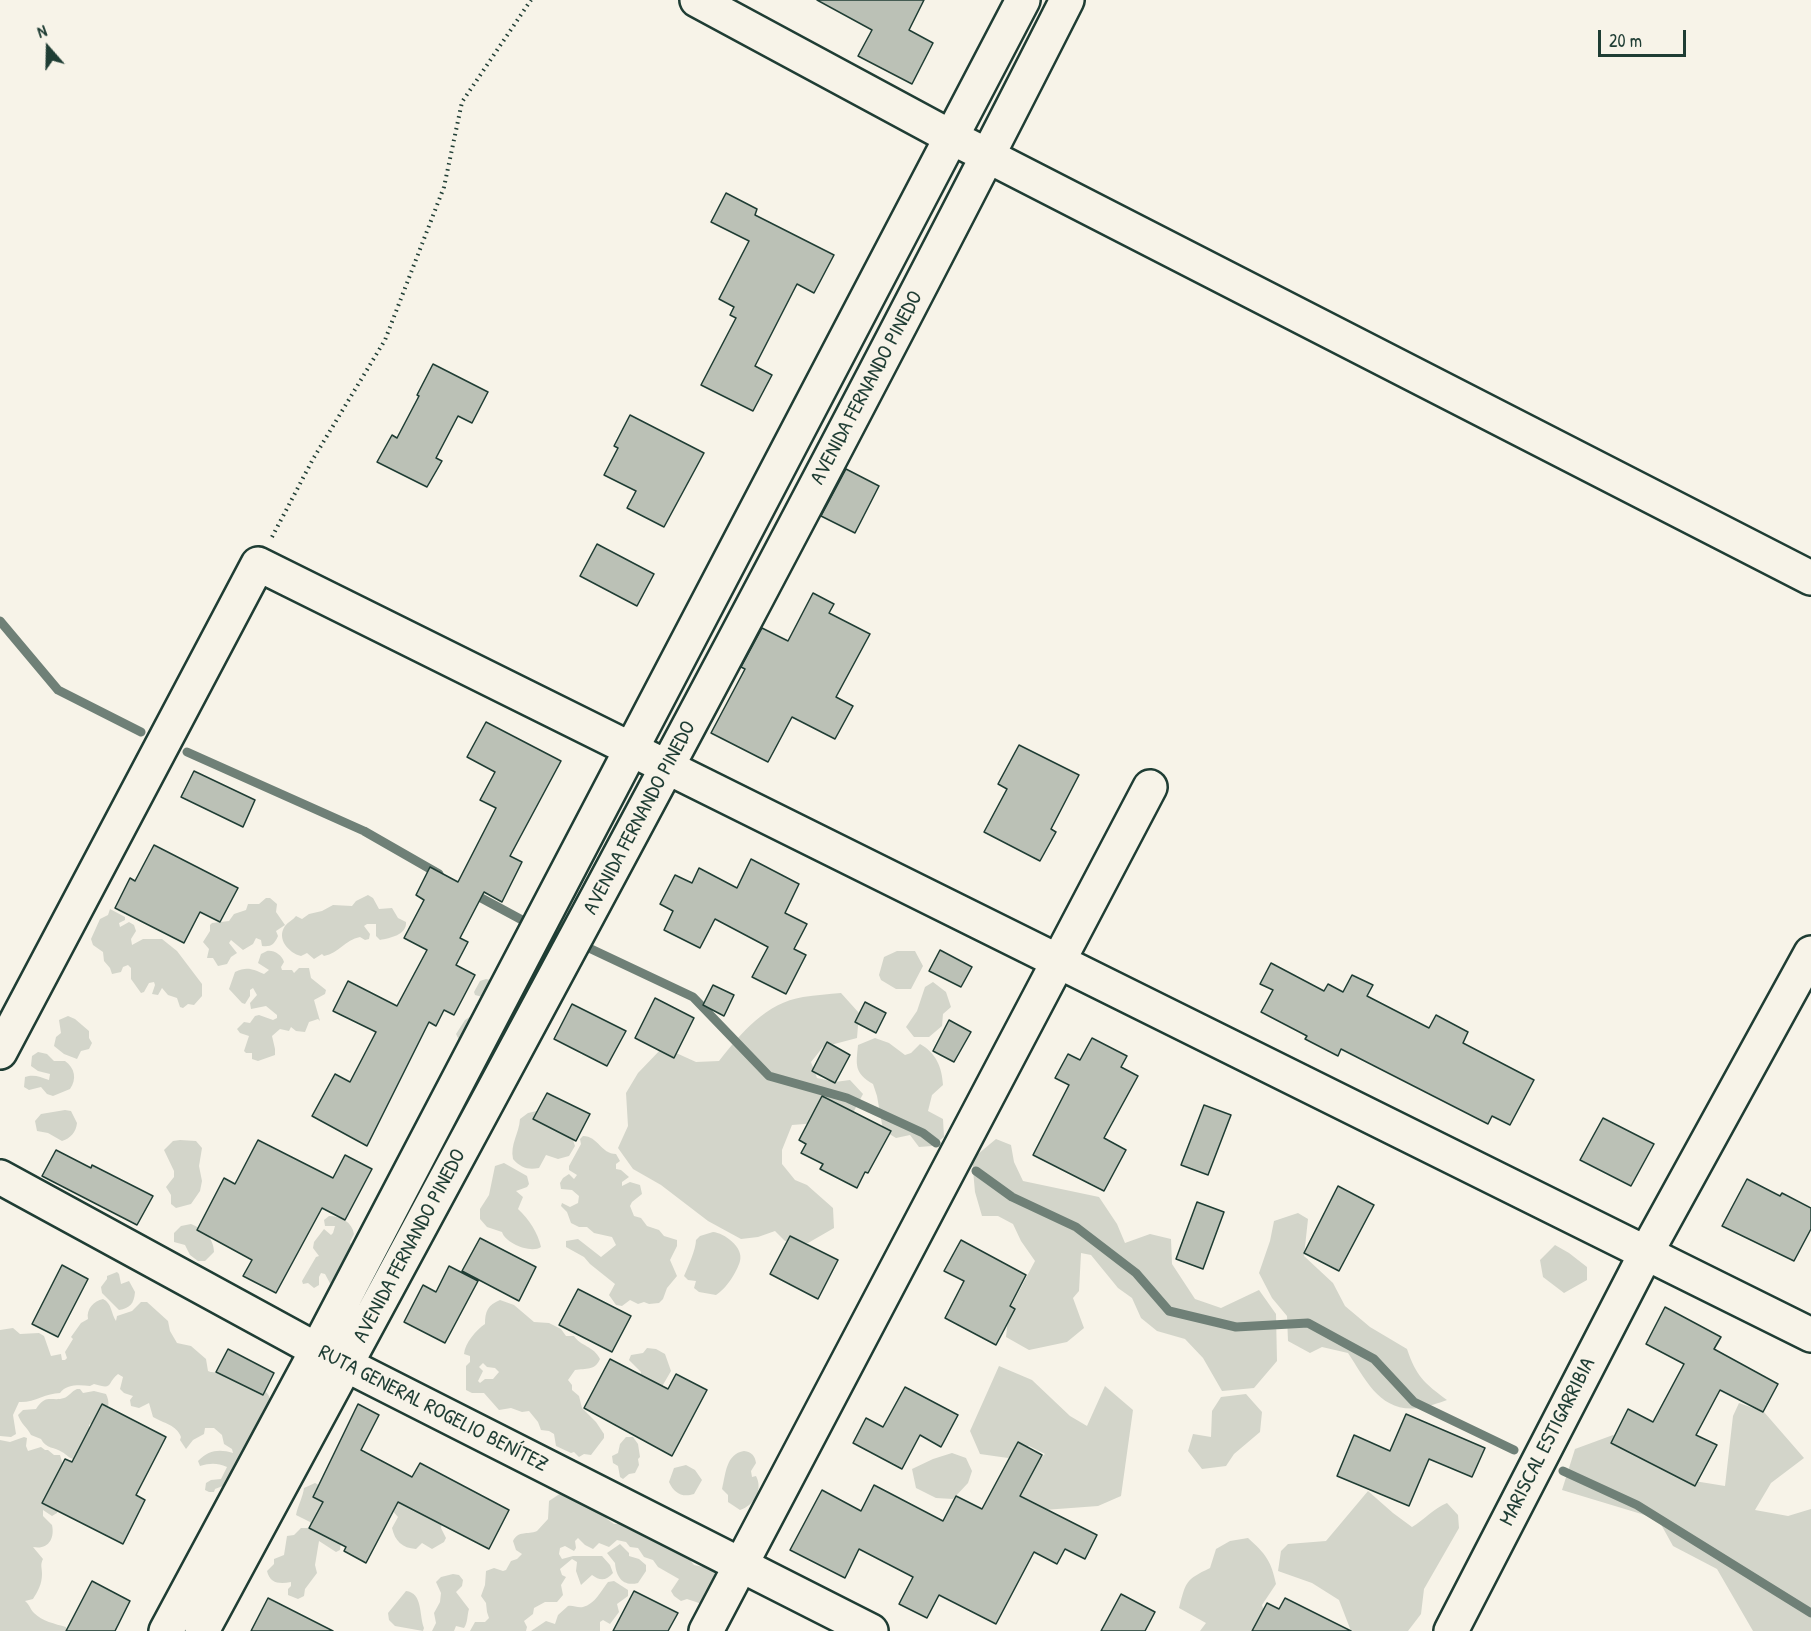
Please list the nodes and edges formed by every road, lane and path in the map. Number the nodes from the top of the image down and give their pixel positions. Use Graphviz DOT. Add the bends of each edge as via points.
graph roads {
  1 [pos="531,0"];
  2 [pos="697,0"];
  3 [pos="1023,0"];
  4 [pos="1067,0"];
  5 [pos="951,137"];
  6 [pos="988,156"];
  7 [pos="258,564"];
  8 [pos="1811,578"];
  9 [pos="631,749"];
  10 [pos="668,767"];
  11 [pos="1150,787"];
  12 [pos="1811,953"];
  13 [pos="1058,962"];
  14 [pos="0,1052"];
  15 [pos="0,1178"];
  16 [pos="1646,1253"];
  17 [pos="1811,1335"];
  18 [pos="317,1350"];
  19 [pos="346,1365"];
  20 [pos="741,1565"];
  21 [pos="166,1631"];
  22 [pos="202,1631"];
  23 [pos="706,1631"];
  24 [pos="872,1631"];
  25 [pos="1450,1631"];
  1 -- 7 [label="path" via="462,102 444,187 385,340 313,459"];
  2 -- 5 [label="street"];
  3 -- 5 [label="street, AVENIDA FERNANDO PINEDO"];
  4 -- 6 [label="street, AVENIDA FERNANDO PINEDO"];
  5 -- 6 [label="street"];
  5 -- 9 [label="street, AVENIDA FERNANDO PINEDO"];
  6 -- 8 [label="street"];
  6 -- 10 [label="street, AVENIDA FERNANDO PINEDO"];
  7 -- 9 [label="street"];
  7 -- 14 [label="street"];
  9 -- 10 [label="street"];
  9 -- 18 [label="street, AVENIDA FERNANDO PINEDO"];
  10 -- 13 [label="street"];
  10 -- 19 [label="street, AVENIDA FERNANDO PINEDO"];
  11 -- 13 [label="street"];
  12 -- 16 [label="street, MARISCAL ESTIGARRIBIA"];
  13 -- 16 [label="street"];
  13 -- 20 [label="street"];
  15 -- 18 [label="street, RUTA GENERAL ROGELIO BENÍTEZ"];
  16 -- 17 [label="street"];
  16 -- 25 [label="street, MARISCAL ESTIGARRIBIA"];
  18 -- 19 [label="street, RUTA GENERAL ROGELIO BENÍTEZ"];
  18 -- 21 [label="street, AVENIDA FERNANDO PINEDO"];
  19 -- 20 [label="street, RUTA GENERAL ROGELIO BENÍTEZ"];
  19 -- 22 [label="street, AVENIDA FERNANDO PINEDO"];
  20 -- 23 [label="street"];
  20 -- 24 [label="street, RUTA GENERAL ROGELIO BENÍTEZ"];
}
